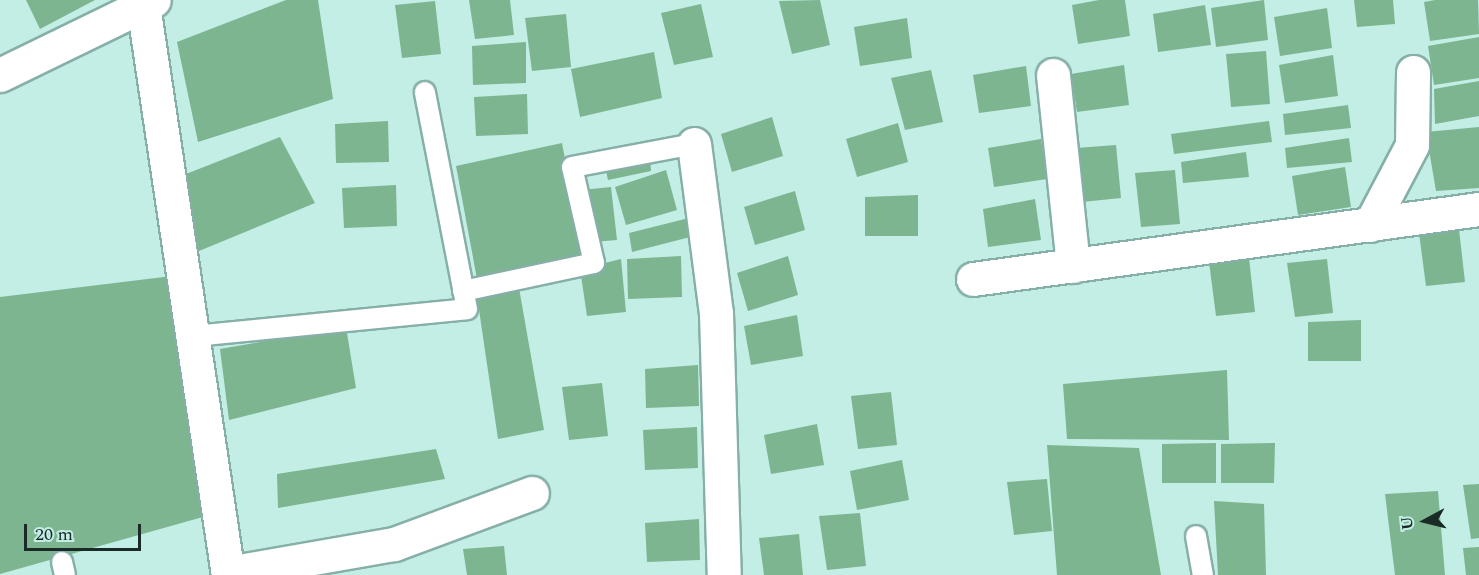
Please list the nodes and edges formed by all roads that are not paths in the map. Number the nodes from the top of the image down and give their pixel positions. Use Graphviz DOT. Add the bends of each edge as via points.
graph roads {
  1 [pos="148,2"];
  2 [pos="1413,72"];
  3 [pos="0,75"];
  4 [pos="1053,75"];
  5 [pos="425,92"];
  6 [pos="694,144"];
  7 [pos="1479,210"];
  8 [pos="1370,225"];
  9 [pos="1073,266"];
  10 [pos="973,279"];
  11 [pos="463,291"];
  12 [pos="194,336"];
  13 [pos="532,493"];
  14 [pos="1196,536"];
  15 [pos="228,574"];
  16 [pos="724,575"];
  17 [pos="1203,575"];
  1 -- 3 [label="street"];
  1 -- 12 [label="street"];
  2 -- 8 [label="street" via="1412,145"];
  4 -- 9 [label="street"];
  5 -- 11 [label="lane"];
  6 -- 11 [label="lane" via="572,167 594,263"];
  6 -- 16 [label="street" via="716,313"];
  7 -- 8 [label="street"];
  8 -- 9 [label="street"];
  9 -- 10 [label="street"];
  11 -- 12 [label="lane" via="467,309"];
  12 -- 15 [label="street"];
  13 -- 15 [label="street" via="394,544"];
  14 -- 17 [label="lane"];
}
